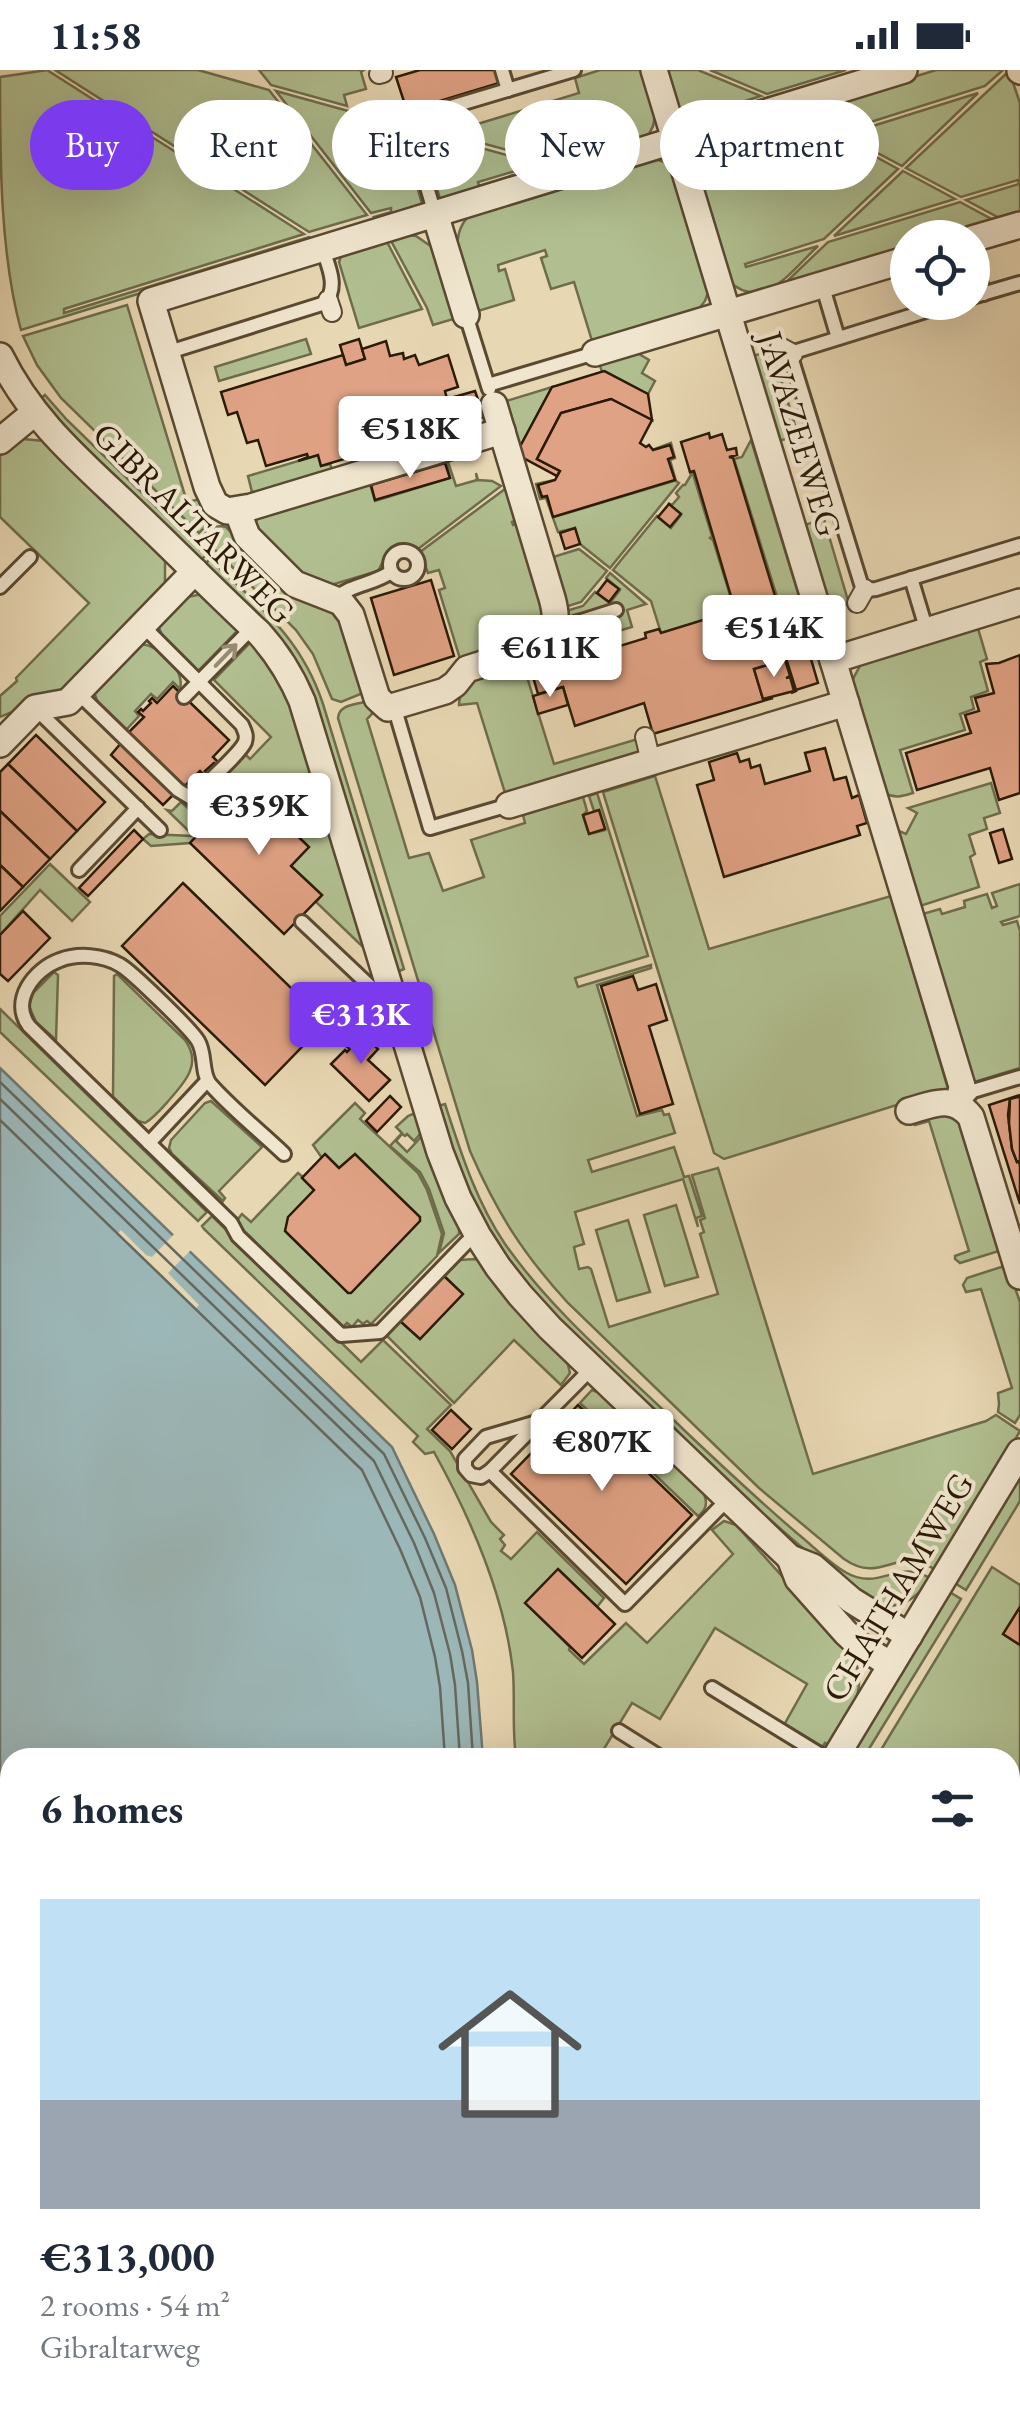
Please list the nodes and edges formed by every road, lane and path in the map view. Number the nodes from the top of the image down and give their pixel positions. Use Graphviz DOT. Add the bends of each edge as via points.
graph roads {
  1 [pos="502,70"];
  2 [pos="574,70"];
  3 [pos="654,70"];
  4 [pos="904,70"];
  5 [pos="508,90"];
  6 [pos="663,100"];
  7 [pos="806,100"];
  8 [pos="660,145"];
  9 [pos="690,190"];
  10 [pos="435,214"];
  11 [pos="1020,225"];
  12 [pos="990,234"];
  13 [pos="322,248"];
  14 [pos="890,263"];
  15 [pos="1020,283"];
  16 [pos="822,284"];
  17 [pos="990,292"];
  18 [pos="727,314"];
  19 [pos="466,315"];
  20 [pos="896,320"];
  21 [pos="838,338"];
  22 [pos="166,353"];
  23 [pos="596,353"];
  24 [pos="0,356"];
  25 [pos="34,413"];
  26 [pos="489,415"];
  27 [pos="0,441"];
  28 [pos="237,510"];
  29 [pos="1020,545"];
  30 [pos="30,556"];
  31 [pos="195,571"];
  32 [pos="391,572"];
  33 [pos="911,578"];
  34 [pos="0,587"];
  35 [pos="334,599"];
  36 [pos="1020,602"];
  37 [pos="616,610"];
  38 [pos="142,626"];
  39 [pos="252,627"];
  40 [pos="553,630"];
  41 [pos="927,631"];
  42 [pos="833,660"];
  43 [pos="199,682"];
  44 [pos="77,692"];
  45 [pos="184,697"];
  46 [pos="846,703"];
  47 [pos="394,706"];
  48 [pos="35,708"];
  49 [pos="0,744"];
  50 [pos="509,805"];
  51 [pos="138,808"];
  52 [pos="160,830"];
  53 [pos="79,870"];
  54 [pos="302,922"];
  55 [pos="373,990"];
  56 [pos="1020,1077"];
  57 [pos="206,1080"];
  58 [pos="959,1105"];
  59 [pos="909,1111"];
  60 [pos="149,1143"];
  61 [pos="284,1154"];
  62 [pos="478,1236"];
  63 [pos="1020,1276"];
  64 [pos="592,1368"];
  65 [pos="539,1421"];
  66 [pos="1020,1452"];
  67 [pos="490,1472"];
  68 [pos="728,1500"];
  69 [pos="790,1558"];
  70 [pos="909,1636"];
  71 [pos="891,1665"];
  72 [pos="712,1688"];
  73 [pos="620,1731"];
  74 [pos="646,1748"];
  75 [pos="810,1748"];
  76 [pos="841,1748"];
  1 -- 5 [label="lane"];
  2 -- 5 [label="lane"];
  3 -- 6 [label="street, JAVAZEEWEG"];
  4 -- 7 [label="street"];
  5 -- 10 [label="lane" via="407,119"];
  8 -- 10 [label="street"];
  9 -- 18 [label="street, JAVAZEEWEG"];
  10 -- 13 [label="street"];
  10 -- 19 [label="street"];
  11 -- 12 [label="street"];
  13 -- 22 [label="lane" via="332,279 330,306"];
  13 -- 22 [label="street" via="151,300"];
  14 -- 16 [label="street"];
  15 -- 17 [label="lane"];
  16 -- 18 [label="street"];
  16 -- 21 [label="lane"];
  18 -- 23 [label="street"];
  18 -- 42 [label="street, JAVAZEEWEG"];
  19 -- 26 [label="lane"];
  20 -- 21 [label="lane"];
  21 -- 33 [label="lane" via="786,350 861,596"];
  22 -- 28 [label="street" via="212,498 222,509"];
  23 -- 26 [label="lane"];
  24 -- 25 [label="street, GIBRALTARWEG"];
  25 -- 27 [label="street"];
  25 -- 31 [label="street, GIBRALTARWEG"];
  26 -- 28 [label="street"];
  26 -- 40 [label="street" via="556,612"];
  28 -- 35 [label="street" via="247,536 293,582"];
  29 -- 33 [label="lane"];
  30 -- 34 [label="lane"];
  31 -- 38 [label="street"];
  31 -- 39 [label="street, GIBRALTARWEG"];
  32 -- 32 [label="lane" via="389,563 399,551 416,558 409,582"];
  32 -- 35 [label="lane"];
  33 -- 41 [label="lane"];
  35 -- 47 [label="street" via="351,614 377,698"];
  36 -- 41 [label="street"];
  37 -- 40 [label="lane"];
  38 -- 43 [label="lane"];
  38 -- 44 [label="street"];
  43 -- 39 [label="lane, one-way"];
  39 -- 62 [label="street, GIBRALTARWEG" via="280,658 302,701 440,1152"];
  40 -- 47 [label="street" via="532,648 467,669 444,691"];
  41 -- 42 [label="street" via="866,644"];
  42 -- 46 [label="street, JAVAZEEWEG"];
  43 -- 44 [label="lane" via="246,737 190,798"];
  43 -- 45 [label="lane"];
  44 -- 48 [label="street" via="68,702"];
  46 -- 50 [label="street" via="648,750"];
  46 -- 58 [label="street, JAVAZEEWEG" via="962,1086"];
  47 -- 50 [label="lane" via="430,828"];
  48 -- 49 [label="street"];
  48 -- 51 [label="lane"];
  51 -- 52 [label="lane"];
  51 -- 53 [label="lane"];
  54 -- 55 [label="lane"];
  56 -- 58 [label="lane" via="973,1092"];
  57 -- 60 [label="lane"];
  57 -- 60 [label="lane" via="199,1042 122,966 96,956 70,957 48,965 27,988 24,1020"];
  57 -- 61 [label="lane"];
  58 -- 59 [label="street"];
  58 -- 63 [label="street, JAVAZEEWEG" via="974,1124"];
  60 -- 62 [label="lane" via="340,1334 380,1332"];
  62 -- 64 [label="street, GIBRALTARWEG" via="520,1296"];
  64 -- 65 [label="lane"];
  64 -- 68 [label="street, GIBRALTARWEG"];
  65 -- 67 [label="lane"];
  65 -- 67 [label="lane" via="486,1436 465,1458 471,1475"];
  66 -- 70 [label="street, CHATHAMWEG"];
  67 -- 68 [label="lane" via="624,1604"];
  68 -- 69 [label="street, GIBRALTARWEG"];
  69 -- 70 [label="street, GIBRALTARWEG"];
  69 -- 71 [label="street, GIBRALTARWEG" via="798,1579 846,1633"];
  70 -- 71 [label="street, CHATHAMWEG"];
  71 -- 76 [label="street, CHATHAMWEG"];
  72 -- 75 [label="lane"];
  73 -- 74 [label="lane"];
}
